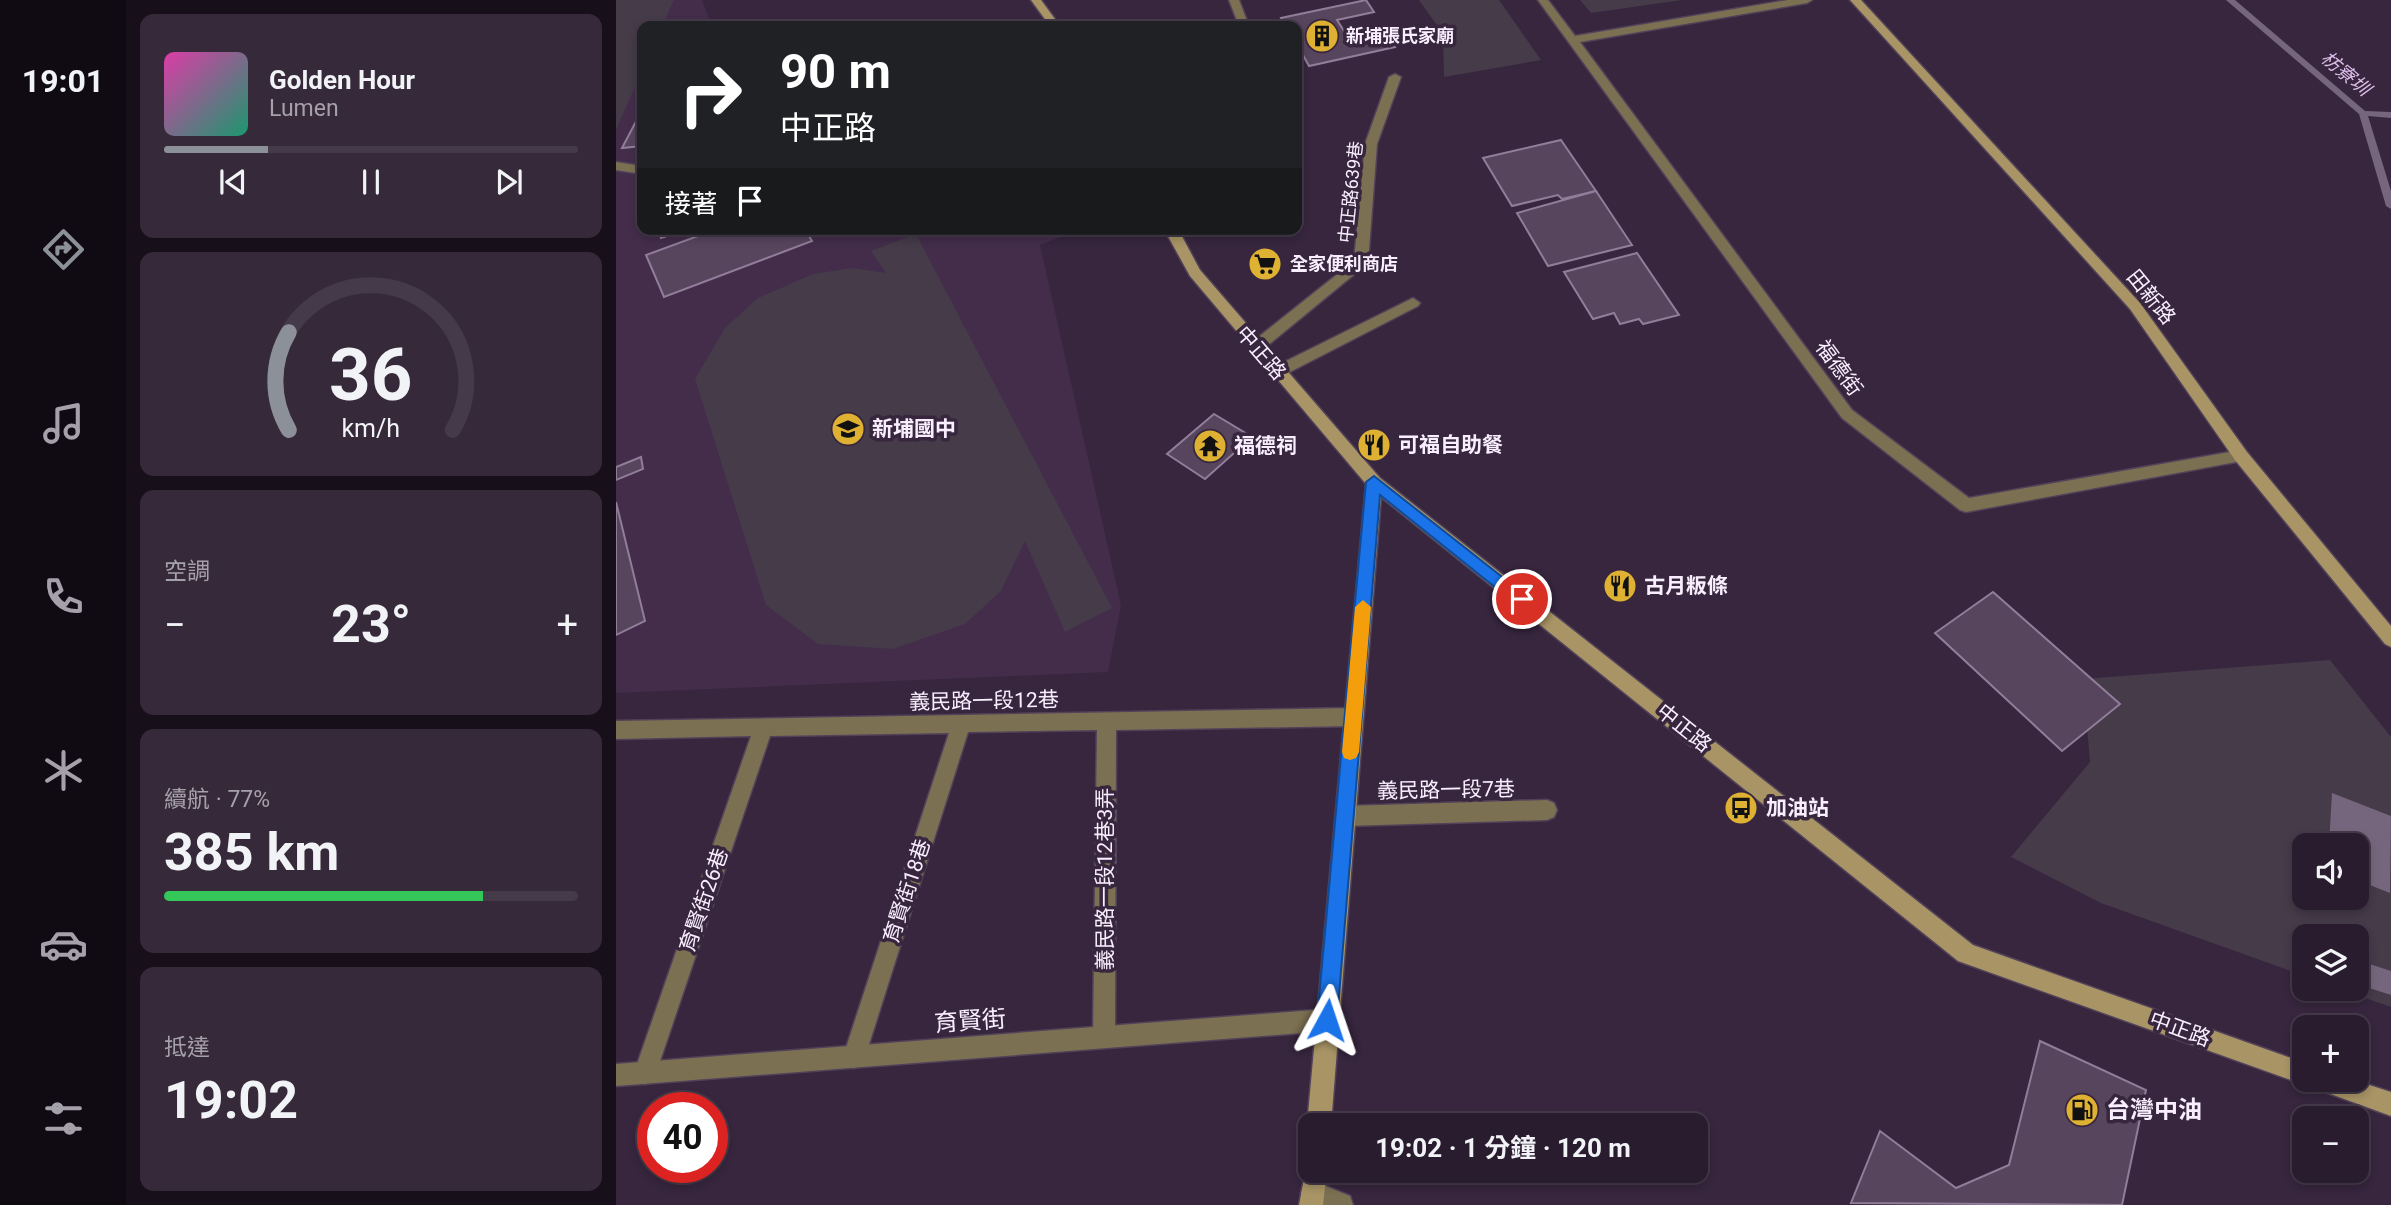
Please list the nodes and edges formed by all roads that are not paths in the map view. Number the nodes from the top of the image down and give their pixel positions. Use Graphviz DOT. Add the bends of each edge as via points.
graph roads {
  1 [pos="1037,0"];
  2 [pos="1234,0"];
  3 [pos="1543,0"];
  4 [pos="1807,0"];
  5 [pos="1855,0"];
  6 [pos="1052,21"];
  7 [pos="1242,21"];
  8 [pos="1573,40"];
  9 [pos="1395,77"];
  10 [pos="616,166"];
  11 [pos="637,169"];
  12 [pos="1178,235"];
  13 [pos="1413,303"];
  14 [pos="1256,347"];
  15 [pos="1278,372"];
  16 [pos="2241,456"];
  17 [pos="1374,482"];
  18 [pos="2391,639"];
  19 [pos="1353,717"];
  20 [pos="1107,722"];
  21 [pos="961,724"];
  22 [pos="763,728"];
  23 [pos="616,730"];
  24 [pos="1547,810"];
  25 [pos="1345,816"];
  26 [pos="1327,1020"];
  27 [pos="1104,1037"];
  28 [pos="854,1057"];
  29 [pos="2292,1069"];
  30 [pos="645,1073"];
  31 [pos="616,1075"];
  32 [pos="2356,1092"];
  33 [pos="2391,1104"];
  34 [pos="1320,1113"];
  35 [pos="1313,1190"];
  36 [pos="1341,1205"];
  1 -- 6 [label="street"];
  2 -- 7 [label="street"];
  3 -- 8 [label="street, 福德街"];
  4 -- 8 [label="street"];
  5 -- 16 [label="street, 田新路" via="2135,306"];
  8 -- 16 [label="street, 福德街" via="1847,414 1966,505"];
  9 -- 14 [label="street, 中正路639巷" via="1371,144 1361,263"];
  10 -- 11 [label="street"];
  12 -- 14 [label="street, 中正路" via="1195,272"];
  13 -- 15 [label="street"];
  14 -- 15 [label="street, 中正路"];
  15 -- 17 [label="street, 中正路"];
  16 -- 18 [label="street, 田新路"];
  17 -- 19 [label="street"];
  17 -- 29 [label="street, 中正路" via="1966,953"];
  19 -- 20 [label="street, 義民路一段12巷"];
  19 -- 25 [label="street"];
  20 -- 21 [label="street, 義民路一段12巷"];
  20 -- 27 [label="street, 義民路一段12巷3弄"];
  21 -- 22 [label="street, 義民路一段12巷"];
  21 -- 28 [label="street, 育賢街18巷"];
  22 -- 23 [label="street, 義民路一段12巷"];
  22 -- 30 [label="street, 育賢街26巷"];
  24 -- 25 [label="street, 義民路一段7巷"];
  25 -- 26 [label="street"];
  26 -- 27 [label="street, 育賢街"];
  26 -- 34 [label="street"];
  27 -- 28 [label="street, 育賢街"];
  28 -- 30 [label="street, 育賢街"];
  30 -- 31 [label="street, 育賢街"];
  32 -- 33 [label="street"];
  35 -- 36 [label="street"];
}
